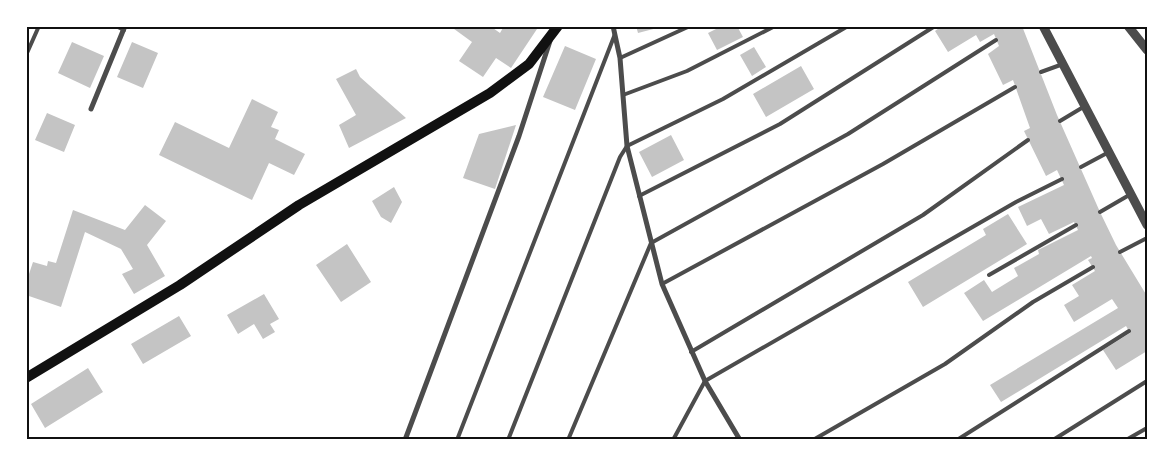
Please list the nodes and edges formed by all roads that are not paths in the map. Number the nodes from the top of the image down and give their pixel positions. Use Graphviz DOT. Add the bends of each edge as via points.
graph roads {
  1 [pos="38,26"];
  2 [pos="116,26"];
  3 [pos="690,26"];
  4 [pos="775,26"];
  5 [pos="848,26"];
  6 [pos="935,26"];
  7 [pos="1043,26"];
  8 [pos="1128,26"];
  9 [pos="124,28"];
  10 [pos="614,29"];
  11 [pos="555,30"];
  12 [pos="996,40"];
  13 [pos="1147,50"];
  14 [pos="27,53"];
  15 [pos="620,58"];
  16 [pos="1062,64"];
  17 [pos="1041,72"];
  18 [pos="1015,86"];
  19 [pos="623,95"];
  20 [pos="1085,106"];
  21 [pos="91,109"];
  22 [pos="1060,121"];
  23 [pos="1028,140"];
  24 [pos="627,146"];
  25 [pos="1109,152"];
  26 [pos="1081,168"];
  27 [pos="1062,179"];
  28 [pos="1130,194"];
  29 [pos="638,196"];
  30 [pos="1100,212"];
  31 [pos="1076,225"];
  32 [pos="1147,225"];
  33 [pos="1147,238"];
  34 [pos="651,243"];
  35 [pos="1120,252"];
  36 [pos="1093,267"];
  37 [pos="989,275"];
  38 [pos="662,284"];
  39 [pos="1129,331"];
  40 [pos="692,352"];
  41 [pos="26,378"];
  42 [pos="705,381"];
  43 [pos="1147,381"];
  44 [pos="1147,428"];
  45 [pos="738,438"];
  46 [pos="405,440"];
  47 [pos="457,440"];
  48 [pos="508,440"];
  49 [pos="568,440"];
  50 [pos="674,440"];
  51 [pos="814,440"];
  52 [pos="957,440"];
  53 [pos="1053,440"];
  54 [pos="1126,440"];
  1 -- 14 [label="lane"];
  2 -- 9 [label="lane"];
  3 -- 15 [label="lane"];
  4 -- 19 [label="lane" via="687,70"];
  5 -- 24 [label="lane" via="723,99"];
  6 -- 29 [label="lane" via="780,124"];
  7 -- 16 [label="street"];
  8 -- 13 [label="street"];
  9 -- 21 [label="street"];
  10 -- 15 [label="street"];
  10 -- 47 [label="lane"];
  11 -- 41 [label="main road" via="529,64 490,93 299,205 180,285"];
  11 -- 46 [label="street" via="519,136"];
  12 -- 34 [label="lane" via="848,134"];
  15 -- 19 [label="street"];
  16 -- 17 [label="lane"];
  16 -- 20 [label="street"];
  18 -- 38 [label="lane" via="883,164"];
  19 -- 24 [label="street"];
  20 -- 22 [label="lane"];
  20 -- 25 [label="street"];
  23 -- 40 [label="lane" via="923,215"];
  24 -- 29 [label="street"];
  24 -- 48 [label="lane"];
  25 -- 26 [label="lane"];
  25 -- 28 [label="street"];
  27 -- 42 [label="lane" via="1016,202"];
  28 -- 30 [label="lane"];
  28 -- 32 [label="street"];
  29 -- 34 [label="street"];
  31 -- 37 [label="lane"];
  33 -- 35 [label="lane"];
  34 -- 38 [label="street"];
  34 -- 49 [label="lane"];
  36 -- 51 [label="lane" via="1033,302 945,364"];
  38 -- 40 [label="street"];
  39 -- 52 [label="lane"];
  40 -- 42 [label="street"];
  42 -- 45 [label="street"];
  42 -- 50 [label="lane"];
  43 -- 53 [label="lane"];
  44 -- 54 [label="lane"];
}
